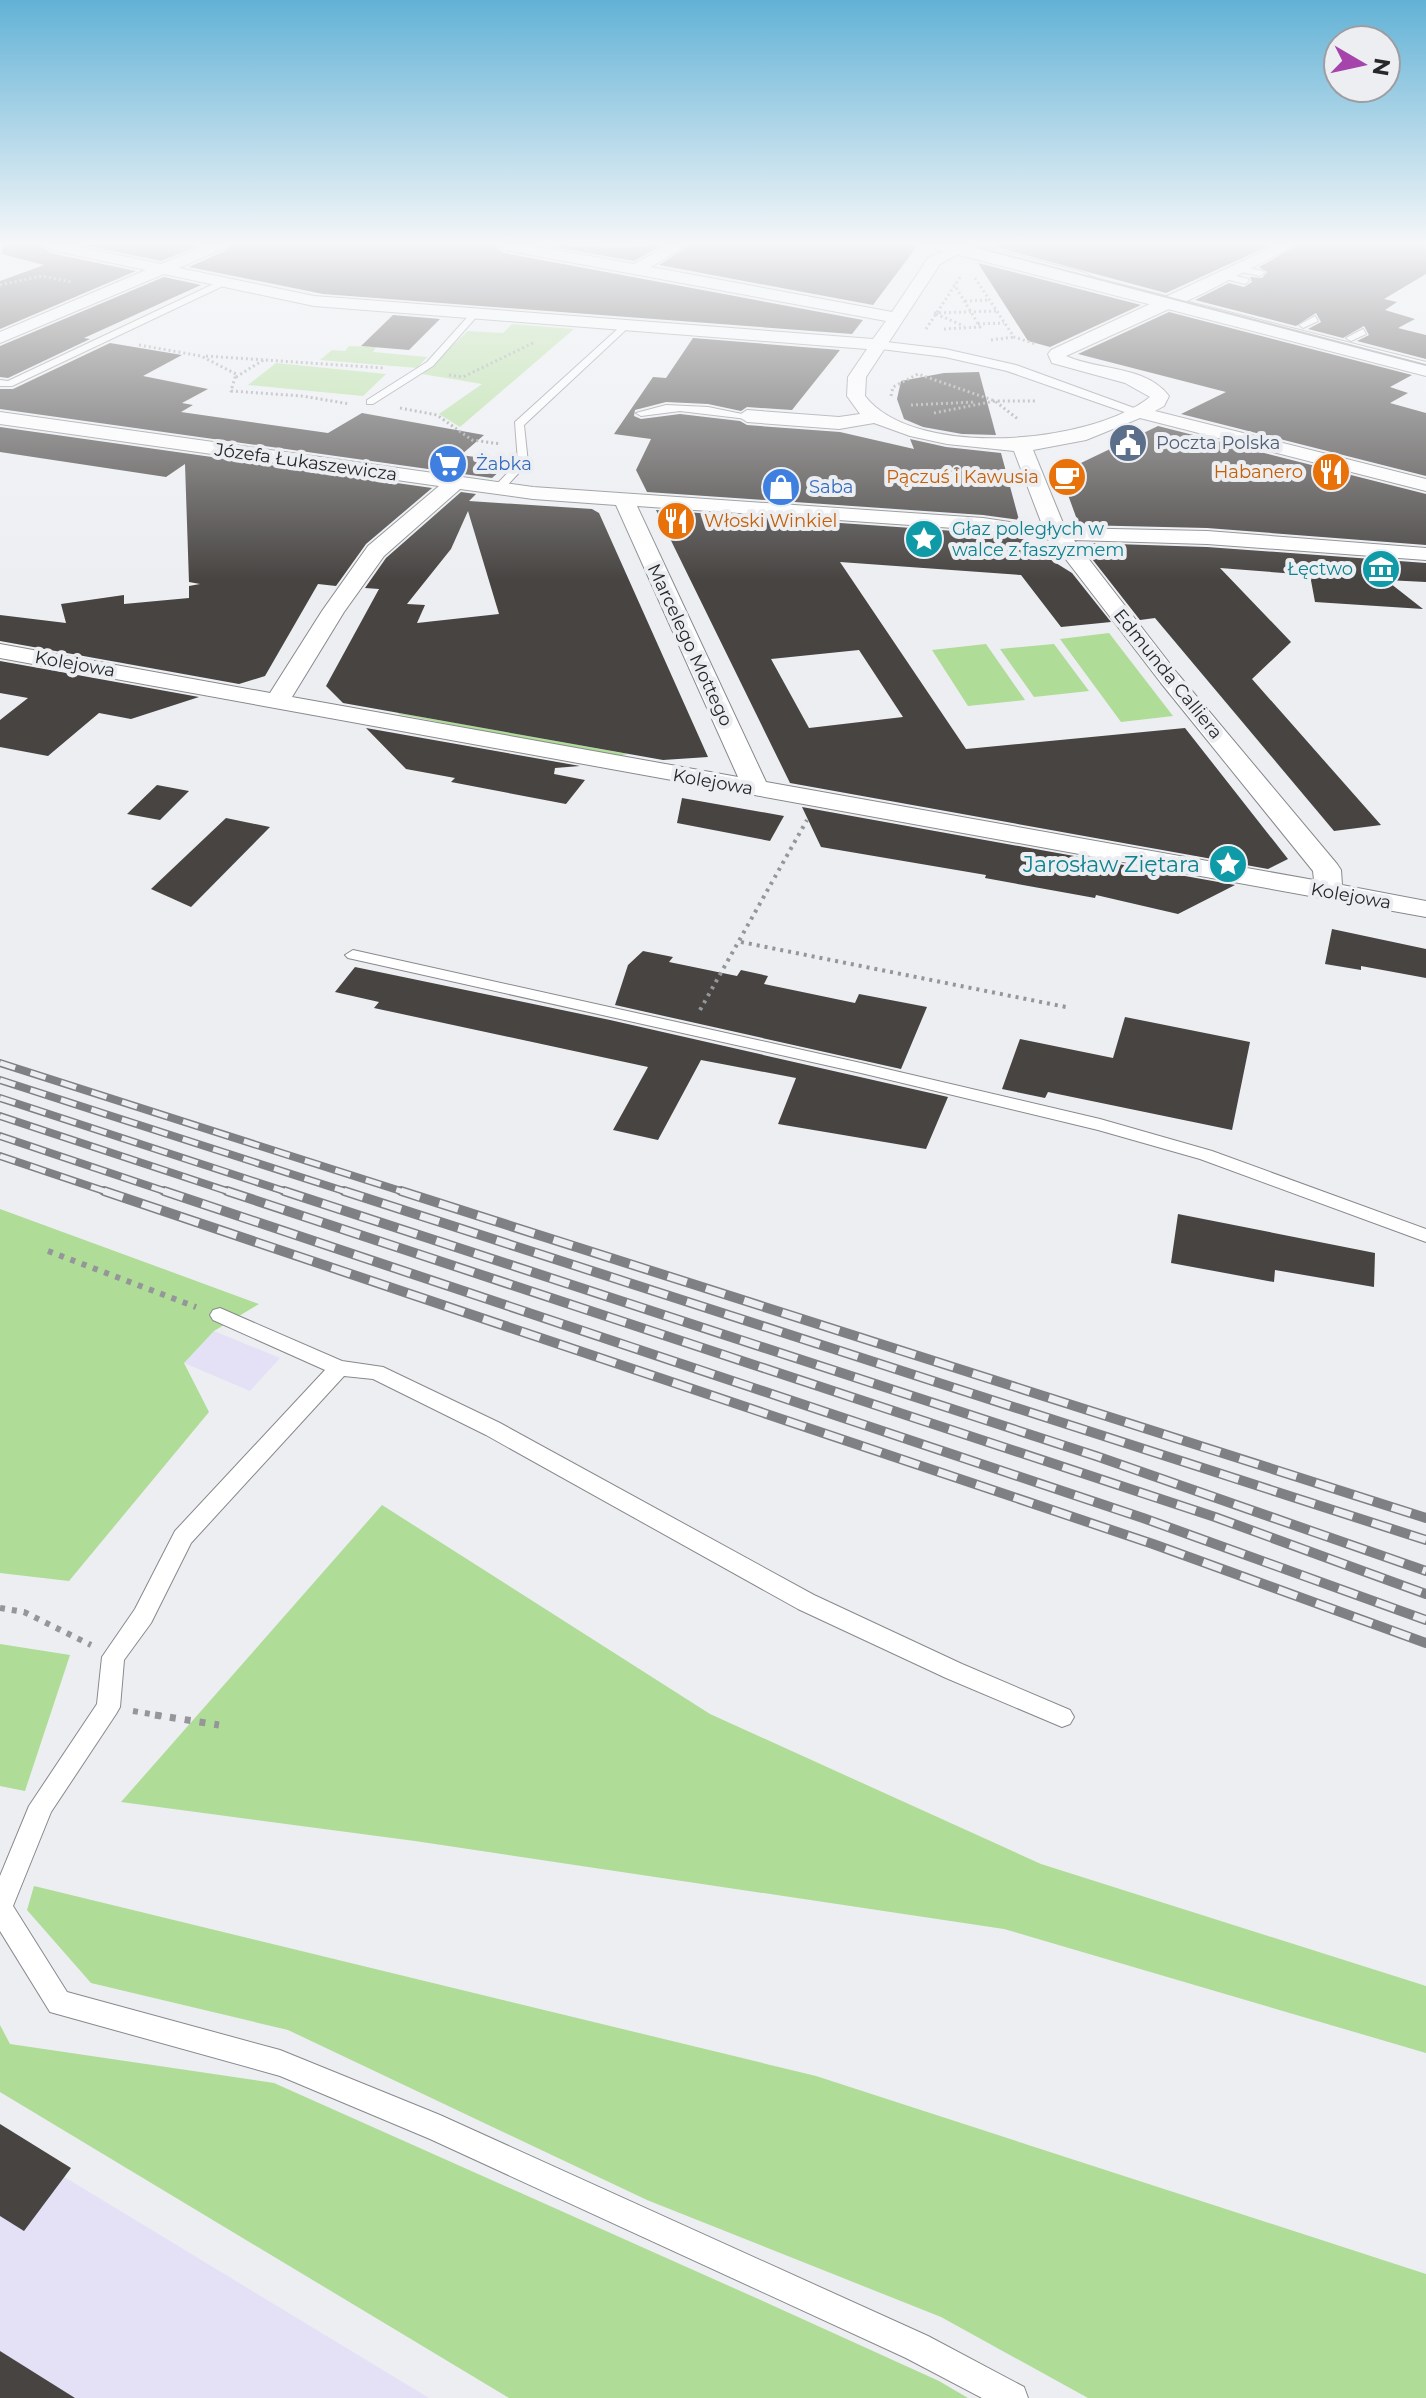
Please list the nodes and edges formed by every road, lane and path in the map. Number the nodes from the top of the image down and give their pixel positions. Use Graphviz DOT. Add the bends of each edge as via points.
graph roads {
  1 [pos="65,357"];
  2 [pos="203,357"];
  3 [pos="230,357"];
  4 [pos="436,357"];
  5 [pos="504,357"];
  6 [pos="592,357"];
  7 [pos="871,357"];
  8 [pos="963,357"];
  9 [pos="1058,357"];
  10 [pos="1384,357"];
  11 [pos="266,358"];
  12 [pos="1426,369"];
  13 [pos="418,371"];
  14 [pos="236,377"];
  15 [pos="1043,380"];
  16 [pos="0,383"];
  17 [pos="995,401"];
  18 [pos="370,402"];
  19 [pos="1138,412"];
  20 [pos="641,413"];
  21 [pos="881,414"];
  22 [pos="747,416"];
  23 [pos="0,418"];
  24 [pos="1022,445"];
  25 [pos="522,447"];
  26 [pos="453,484"];
  27 [pos="1426,485"];
  28 [pos="498,489"];
  29 [pos="624,501"];
  30 [pos="1057,533"];
  31 [pos="1426,554"];
  32 [pos="0,651"];
  33 [pos="278,700"];
  34 [pos="757,790"];
  35 [pos="807,819"];
  36 [pos="1328,892"];
  37 [pos="1426,909"];
  38 [pos="741,942"];
  39 [pos="353,955"];
  40 [pos="1066,1007"];
  41 [pos="688,1030"];
  42 [pos="1426,1236"];
  43 [pos="48,1251"];
  44 [pos="220,1315"];
  45 [pos="339,1368"];
  46 [pos="0,1608"];
  47 [pos="113,1657"];
  48 [pos="108,1707"];
  49 [pos="1062,1717"];
  50 [pos="219,1725"];
  51 [pos="0,1908"];
  52 [pos="1013,2398"];
  1 -- 16 [label="lane" via="9,384"];
  2 -- 14 [label="path"];
  3 -- 11 [label="path"];
  4 -- 13 [label="lane"];
  5 -- 13 [label="path" via="463,377"];
  6 -- 25 [label="lane" via="519,424"];
  7 -- 21 [label="street" via="855,384 857,399"];
  8 -- 15 [label="street"];
  9 -- 19 [label="street" via="1155,389 1157,402"];
  10 -- 12 [label="street"];
  11 -- 13 [label="path"];
  11 -- 14 [label="path"];
  13 -- 18 [label="lane"];
  14 -- 18 [label="path" via="231,391 338,404"];
  15 -- 17 [label="path"];
  15 -- 19 [label="street"];
  17 -- 21 [label="path"];
  17 -- 21 [label="path" via="920,416"];
  17 -- 21 [label="path" via="918,374 893,387"];
  18 -- 25 [label="path" via="437,415 472,440"];
  19 -- 24 [label="street" via="1084,435"];
  19 -- 27 [label="street"];
  20 -- 22 [label="lane" via="653,408"];
  21 -- 22 [label="street" via="839,423"];
  21 -- 24 [label="street" via="951,440"];
  23 -- 26 [label="street, Józefa Łukaszewicza"];
  24 -- 30 [label="street, Edmunda Calliera"];
  25 -- 28 [label="lane" via="523,463"];
  26 -- 28 [label="street, Józefa Łukaszewicza"];
  26 -- 33 [label="street" via="376,551"];
  28 -- 29 [label="street, Józefa Łukaszewicza"];
  29 -- 30 [label="street, Józefa Łukaszewicza"];
  29 -- 34 [label="street, Marcelego Mottego"];
  30 -- 31 [label="street, Józefa Łukaszewicza"];
  30 -- 36 [label="street, Edmunda Calliera" via="1327,870"];
  32 -- 33 [label="street, Kolejowa"];
  33 -- 34 [label="street, Kolejowa"];
  34 -- 36 [label="street, Kolejowa"];
  35 -- 38 [label="path"];
  36 -- 37 [label="street, Kolejowa"];
  38 -- 40 [label="path"];
  38 -- 41 [label="path"];
  39 -- 41 [label="lane"];
  41 -- 42 [label="lane" via="1100,1125 1206,1155"];
  43 -- 44 [label="path"];
  44 -- 45 [label="lane"];
  45 -- 47 [label="lane" via="183,1537 143,1616"];
  45 -- 49 [label="lane" via="376,1372 493,1429 806,1602"];
  46 -- 47 [label="path" via="24,1612"];
  47 -- 48 [label="lane"];
  48 -- 50 [label="path"];
  48 -- 51 [label="lane" via="41,1806"];
  51 -- 52 [label="lane" via="59,2003 280,2063 440,2129 917,2347"];
}
